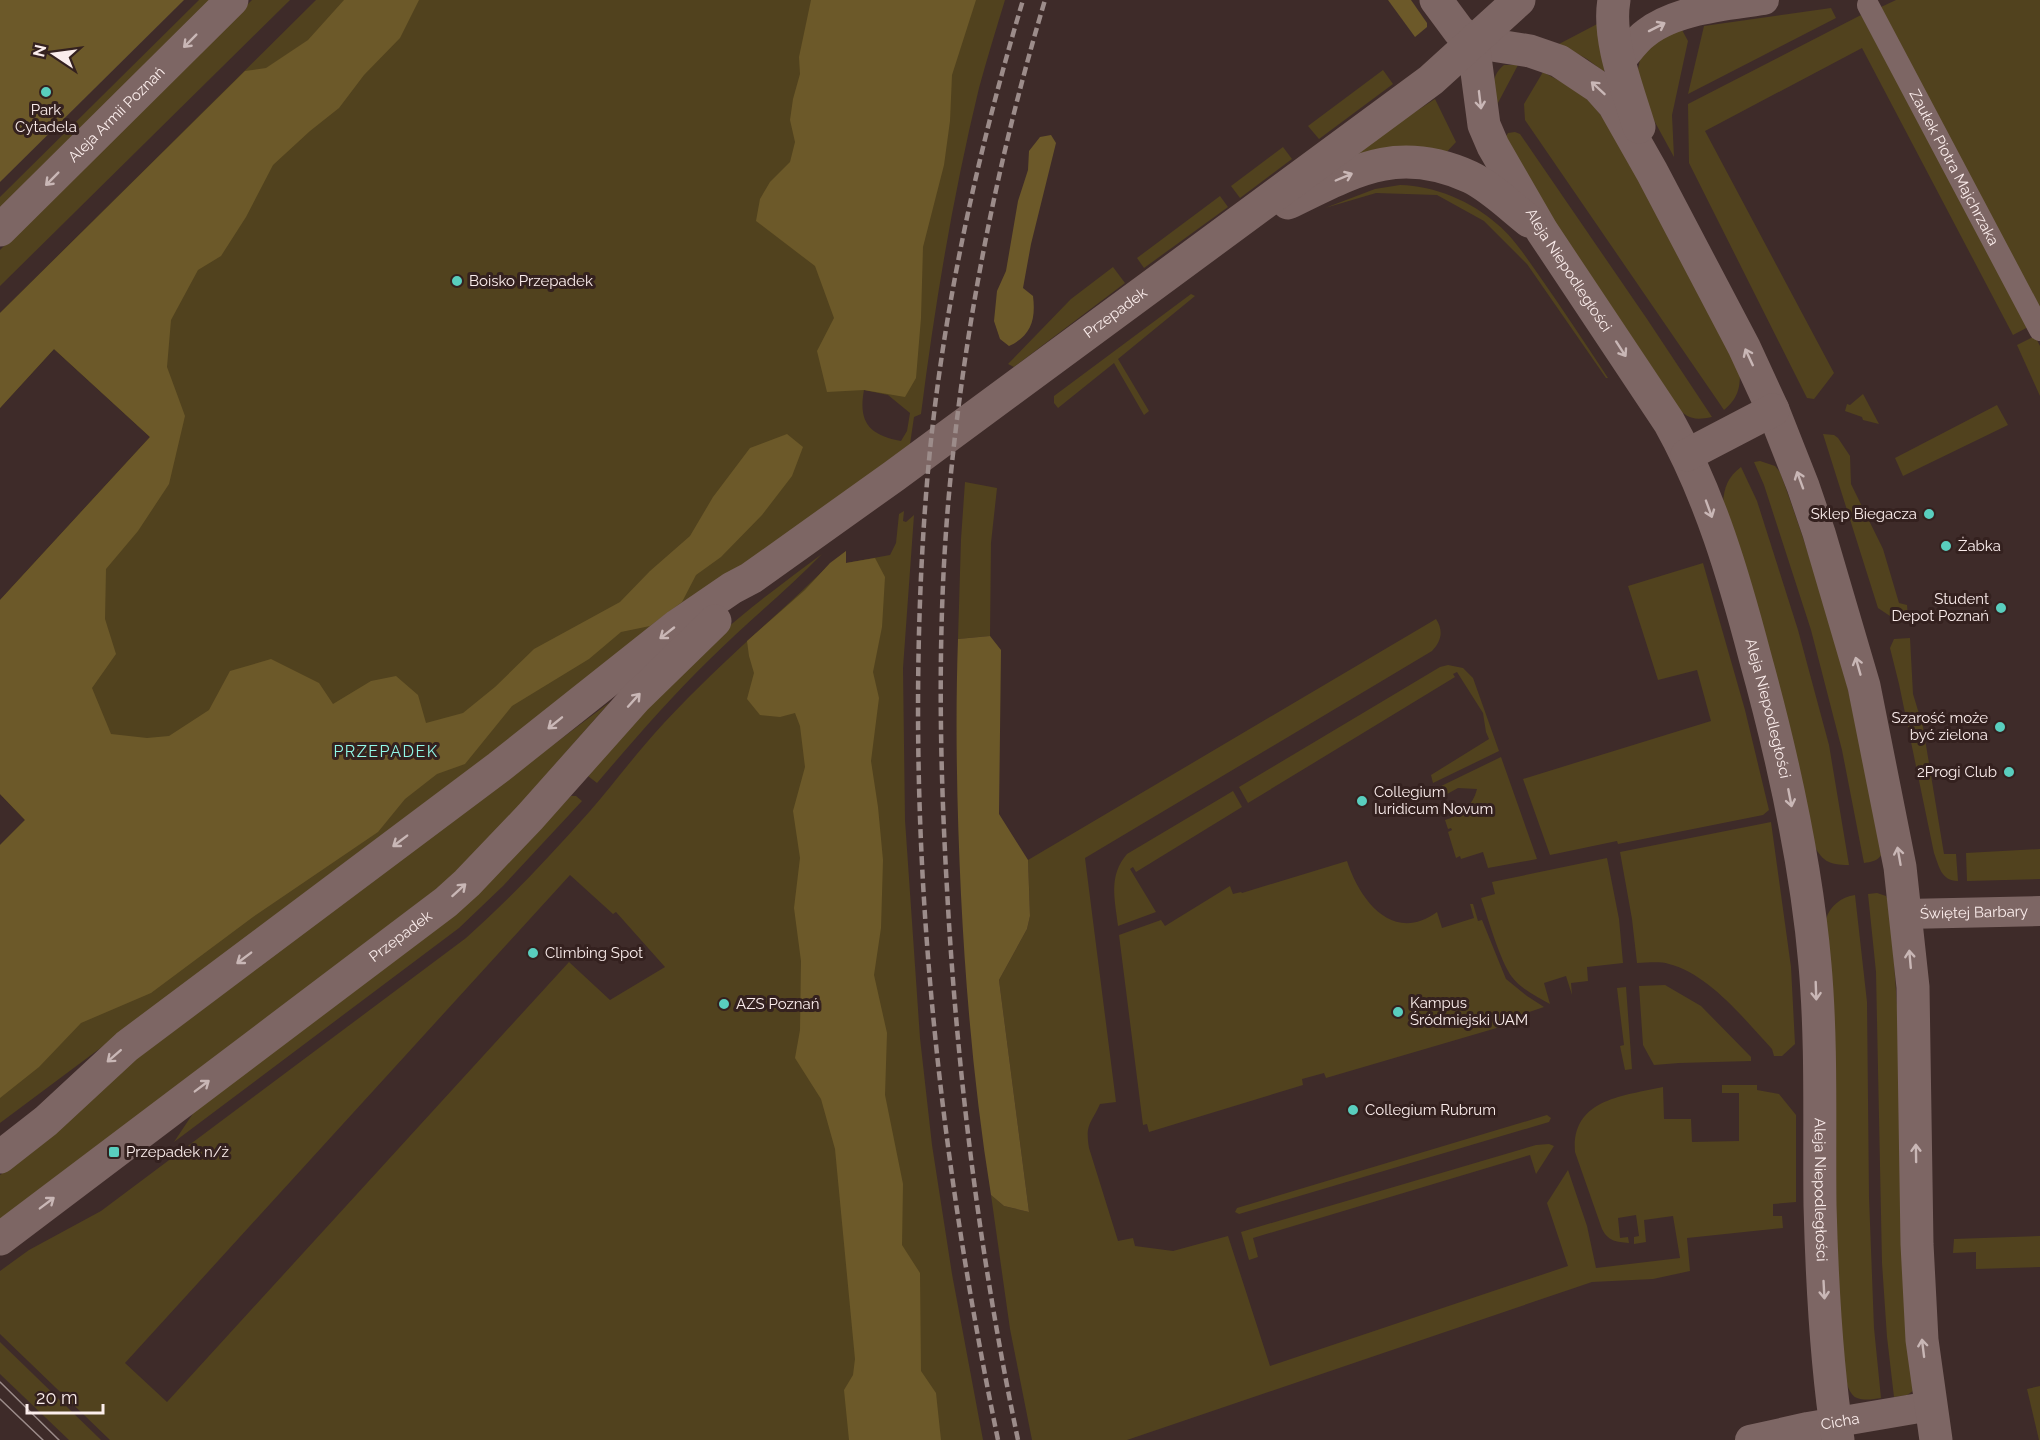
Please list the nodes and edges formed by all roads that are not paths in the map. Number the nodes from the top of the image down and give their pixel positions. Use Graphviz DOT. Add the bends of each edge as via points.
graph roads {
  1 [pos="232,0"];
  2 [pos="1436,0"];
  3 [pos="1520,0"];
  4 [pos="1614,0"];
  5 [pos="1764,0"];
  6 [pos="1868,6"];
  7 [pos="1473,42"];
  8 [pos="1620,61"];
  9 [pos="1652,172"];
  10 [pos="0,230"];
  11 [pos="1542,231"];
  12 [pos="1215,238"];
  13 [pos="2040,330"];
  14 [pos="1773,410"];
  15 [pos="1687,455"];
  16 [pos="751,578"];
  17 [pos="2040,910"];
  18 [pos="1906,915"];
  19 [pos="0,1157"];
  20 [pos="0,1239"];
  21 [pos="1931,1406"];
  22 [pos="1837,1431"];
  23 [pos="1750,1440"];
  24 [pos="1936,1440"];
  1 -- 10 [label="street, Aleja Armii Poznań, one-way"];
  2 -- 7 [label="street" via="1459,31"];
  3 -- 7 [label="street, Przepadek"];
  4 -- 8 [label="street" via="1614,32"];
  8 -- 5 [label="street, one-way" via="1646,32 1675,18"];
  6 -- 13 [label="street, Zaułek Piotra Majchrzaka"];
  9 -- 7 [label="street, one-way" via="1614,105 1598,87 1542,55"];
  7 -- 11 [label="street, Aleja Niepodległości, one-way" via="1484,125"];
  7 -- 12 [label="street, Przepadek" via="1423,85"];
  8 -- 9 [label="street"];
  14 -- 9 [label="street, one-way"];
  12 -- 11 [label="street, one-way" via="1364,169 1410,160 1471,178"];
  11 -- 15 [label="street, Aleja Niepodległości, one-way"];
  12 -- 16 [label="street, Przepadek"];
  14 -- 15 [label="street"];
  18 -- 14 [label="street, one-way" via="1888,798 1864,686 1819,533"];
  15 -- 22 [label="street, Aleja Niepodległości, one-way" via="1709,507 1745,617 1784,765 1804,877 1815,965 1826,1337"];
  16 -- 19 [label="street, Przepadek, one-way" via="678,625 499,767 127,1046 46,1121"];
  20 -- 16 [label="street, Przepadek, one-way" via="453,896 530,817 643,690 727,610"];
  17 -- 18 [label="street, Świętej Barbary"];
  21 -- 18 [label="street, one-way" via="1922,1340 1917,1244 1913,987"];
  21 -- 22 [label="street, Cicha"];
  21 -- 24 [label="street"];
  22 -- 23 [label="street, Cicha"];
}
